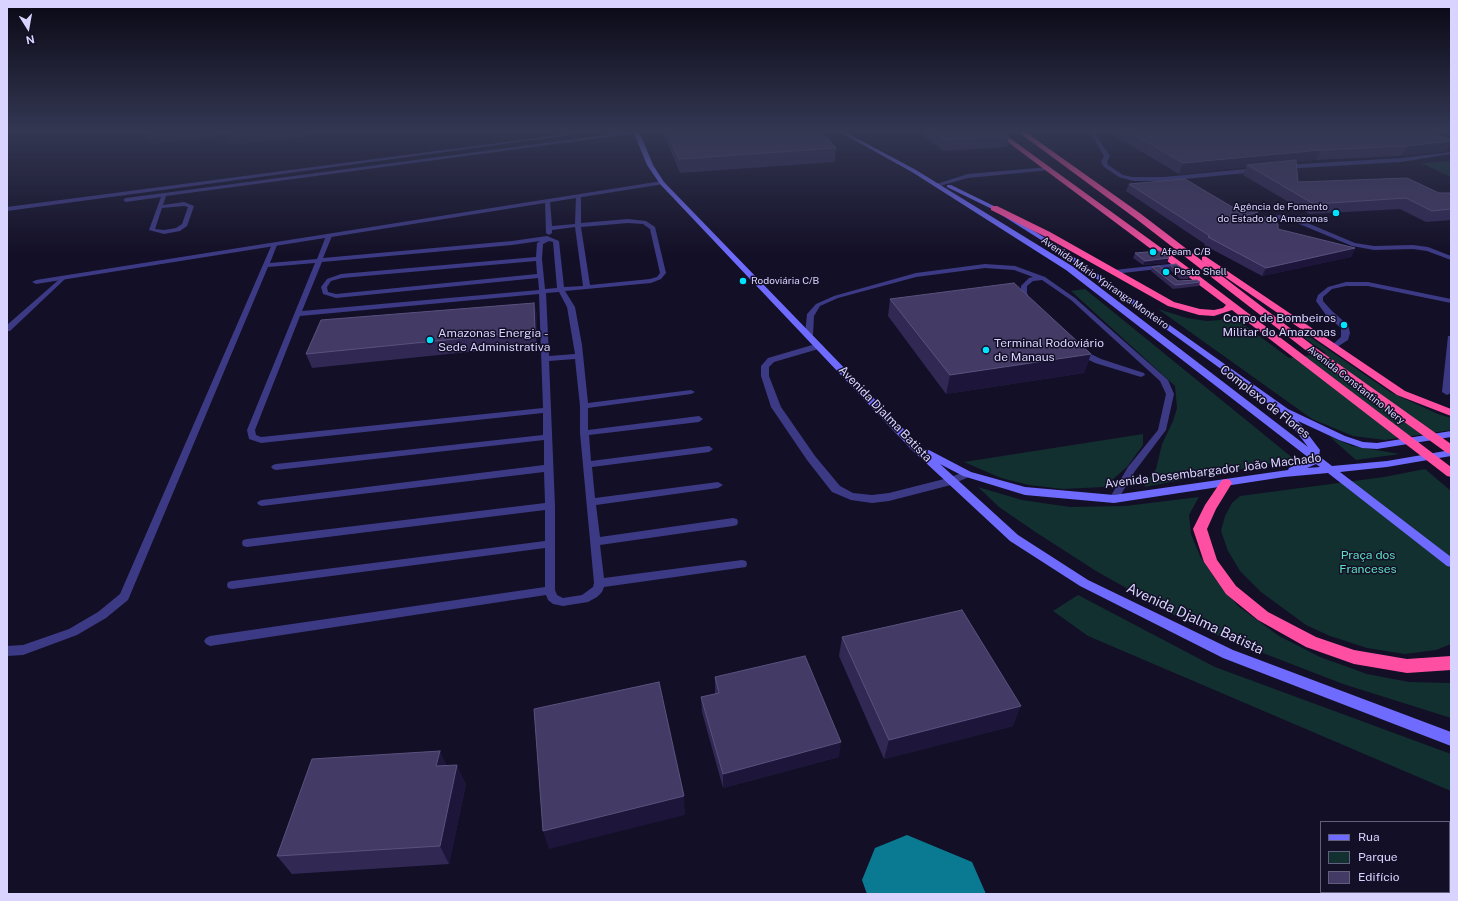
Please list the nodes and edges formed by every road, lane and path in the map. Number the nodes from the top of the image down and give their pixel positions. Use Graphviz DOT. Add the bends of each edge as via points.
graph roads {
  1 [pos="279,173"];
  2 [pos="326,173"];
  3 [pos="655,173"];
  4 [pos="918,173"];
  5 [pos="1002,173"];
  6 [pos="1054,173"];
  7 [pos="1078,173"];
  8 [pos="1117,173"];
  9 [pos="1219,173"];
  10 [pos="662,183"];
  11 [pos="939,184"];
  12 [pos="164,195"];
  13 [pos="578,197"];
  14 [pos="126,200"];
  15 [pos="547,201"];
  16 [pos="160,207"];
  17 [pos="994,208"];
  18 [pos="7,209"];
  19 [pos="1138,216"];
  20 [pos="1255,222"];
  21 [pos="578,225"];
  22 [pos="549,228"];
  23 [pos="329,236"];
  24 [pos="549,238"];
  25 [pos="274,245"];
  26 [pos="1451,258"];
  27 [pos="539,259"];
  28 [pos="320,260"];
  29 [pos="266,265"];
  30 [pos="1179,265"];
  31 [pos="1159,267"];
  32 [pos="1114,272"];
  33 [pos="541,276"];
  34 [pos="63,278"];
  35 [pos="1043,278"];
  36 [pos="1174,279"];
  37 [pos="1200,281"];
  38 [pos="36,282"];
  39 [pos="1186,283"];
  40 [pos="587,288"];
  41 [pos="561,290"];
  42 [pos="1100,291"];
  43 [pos="542,292"];
  44 [pos="1451,301"];
  45 [pos="1231,306"];
  46 [pos="1033,311"];
  47 [pos="298,314"];
  48 [pos="7,329"];
  49 [pos="809,335"];
  50 [pos="1451,338"];
  51 [pos="819,346"];
  52 [pos="1072,346"];
  53 [pos="1334,347"];
  54 [pos="579,356"];
  55 [pos="544,359"];
  56 [pos="1141,375"];
  57 [pos="691,392"];
  58 [pos="1447,392"];
  59 [pos="584,406"];
  60 [pos="546,410"];
  61 [pos="1285,411"];
  62 [pos="1451,413"];
  63 [pos="699,419"];
  64 [pos="584,433"];
  65 [pos="1451,434"];
  66 [pos="547,438"];
  67 [pos="915,447"];
  68 [pos="709,449"];
  69 [pos="1451,452"];
  70 [pos="588,464"];
  71 [pos="276,467"];
  72 [pos="548,468"];
  73 [pos="967,474"];
  74 [pos="1284,474"];
  75 [pos="1451,474"];
  76 [pos="951,481"];
  77 [pos="1226,483"];
  78 [pos="718,485"];
  79 [pos="1114,499"];
  80 [pos="591,502"];
  81 [pos="262,503"];
  82 [pos="550,506"];
  83 [pos="733,522"];
  84 [pos="594,542"];
  85 [pos="247,543"];
  86 [pos="550,544"];
  87 [pos="1451,563"];
  88 [pos="742,564"];
  89 [pos="599,583"];
  90 [pos="232,585"];
  91 [pos="550,590"];
  92 [pos="210,641"];
  93 [pos="7,652"];
  94 [pos="1451,663"];
  95 [pos="1451,739"];
  1 -- 18 [label="street"];
  2 -- 12 [label="lane"];
  3 -- 10 [label="main road, Avenida Djalma Batista"];
  4 -- 11 [label="main road, Avenida Mário Ypiranga Monteiro"];
  5 -- 11 [label="street" via="968,176"];
  6 -- 30 [label="highway, Avenida Constantino Nery"];
  7 -- 19 [label="highway, Avenida Constantino Nery"];
  8 -- 9 [label="lane" via="1133,179"];
  10 -- 13 [label="street"];
  10 -- 49 [label="main road, Avenida Djalma Batista"];
  11 -- 17 [label="main road, Avenida Mário Ypiranga Monteiro"];
  11 -- 42 [label="main road, Avenida Mário Ypiranga Monteiro"];
  12 -- 14 [label="lane"];
  12 -- 16 [label="lane"];
  13 -- 15 [label="street"];
  13 -- 21 [label="lane"];
  15 -- 22 [label="lane"];
  15 -- 23 [label="street"];
  16 -- 16 [label="lane" via="152,230 171,232 185,225 191,206 184,204"];
  17 -- 32 [label="highway" via="1021,220"];
  17 -- 61 [label="main road, Avenida Mário Ypiranga Monteiro" via="1117,289"];
  19 -- 53 [label="highway" via="1236,279"];
  19 -- 69 [label="highway, Avenida Constantino Nery" via="1312,350"];
  20 -- 26 [label="lane" via="1279,217 1291,218 1354,245 1428,249"];
  21 -- 22 [label="lane"];
  21 -- 40 [label="lane"];
  21 -- 40 [label="lane" via="628,221 650,225 653,228 663,272 659,278 651,281"];
  22 -- 24 [label="lane"];
  23 -- 25 [label="street"];
  23 -- 28 [label="lane"];
  24 -- 27 [label="lane" via="540,243"];
  24 -- 28 [label="lane"];
  24 -- 41 [label="lane" via="556,242"];
  25 -- 29 [label="lane"];
  25 -- 34 [label="street"];
  27 -- 33 [label="lane"];
  27 -- 33 [label="lane" via="341,276 329,280 324,287 325,293 336,296"];
  28 -- 29 [label="lane"];
  28 -- 47 [label="lane"];
  29 -- 93 [label="lane" via="124,597 102,615 73,632 23,650"];
  30 -- 31 [label="lane"];
  30 -- 37 [label="highway, Avenida Constantino Nery"];
  31 -- 32 [label="lane"];
  31 -- 36 [label="lane"];
  32 -- 45 [label="highway" via="1171,304 1187,310 1214,313"];
  33 -- 43 [label="lane"];
  34 -- 38 [label="street"];
  34 -- 48 [label="lane"];
  35 -- 46 [label="lane" via="1031,279 1024,286 1026,301"];
  35 -- 49 [label="lane" via="1015,268 985,266 916,275 836,297 818,305 810,316"];
  35 -- 79 [label="lane" via="1073,299 1164,380 1170,394 1162,430 1132,469"];
  37 -- 39 [label="lane"];
  37 -- 45 [label="highway, Avenida Constantino Nery"];
  40 -- 41 [label="lane"];
  41 -- 43 [label="lane"];
  41 -- 54 [label="lane" via="571,307"];
  42 -- 87 [label="main road, Complexo de Flores"];
  43 -- 47 [label="lane"];
  43 -- 55 [label="lane"];
  44 -- 53 [label="lane" via="1368,284 1346,284 1330,288 1320,296 1319,301 1345,327 1346,332 1346,338"];
  45 -- 75 [label="highway, Avenida Constantino Nery"];
  47 -- 60 [label="lane" via="251,430 252,437 261,440"];
  49 -- 51 [label="main road, Avenida Djalma Batista"];
  50 -- 58 [label="street"];
  51 -- 67 [label="main road, Avenida Djalma Batista"];
  51 -- 76 [label="street" via="771,360 765,366 765,376 776,407 836,489 852,496 872,499"];
  52 -- 56 [label="lane" via="1098,361"];
  53 -- 62 [label="highway" via="1401,393"];
  54 -- 55 [label="lane"];
  54 -- 59 [label="lane"];
  55 -- 60 [label="lane"];
  57 -- 59 [label="lane"];
  59 -- 64 [label="lane"];
  60 -- 66 [label="lane"];
  61 -- 65 [label="main road, Avenida Mário Ypiranga Monteiro" via="1362,445 1377,446"];
  61 -- 74 [label="main road, Avenida Mário Ypiranga Monteiro" via="1315,450 1313,462"];
  63 -- 64 [label="lane"];
  64 -- 70 [label="lane"];
  66 -- 71 [label="lane"];
  66 -- 72 [label="lane"];
  67 -- 73 [label="main road, Avenida Desembargador João Machado"];
  67 -- 76 [label="main road, Avenida Djalma Batista"];
  68 -- 70 [label="lane"];
  69 -- 74 [label="main road, Avenida Desembargador João Machado" via="1387,464"];
  70 -- 80 [label="lane"];
  72 -- 81 [label="lane"];
  72 -- 82 [label="lane"];
  73 -- 76 [label="street"];
  73 -- 79 [label="main road, Avenida Desembargador João Machado" via="1025,491"];
  74 -- 77 [label="main road, Avenida Desembargador João Machado"];
  76 -- 95 [label="main road, Avenida Djalma Batista" via="1014,538 1098,590 1228,654"];
  77 -- 79 [label="main road, Avenida Desembargador João Machado"];
  77 -- 94 [label="highway" via="1200,529 1211,562 1231,590 1263,616 1311,642 1354,657 1407,666"];
  78 -- 80 [label="lane"];
  80 -- 84 [label="lane"];
  82 -- 85 [label="lane"];
  82 -- 86 [label="lane"];
  83 -- 84 [label="lane"];
  84 -- 89 [label="lane"];
  86 -- 90 [label="lane"];
  86 -- 91 [label="lane"];
  88 -- 89 [label="lane"];
  89 -- 91 [label="lane" via="598,589 584,599 557,601"];
  91 -- 92 [label="lane"];
}
